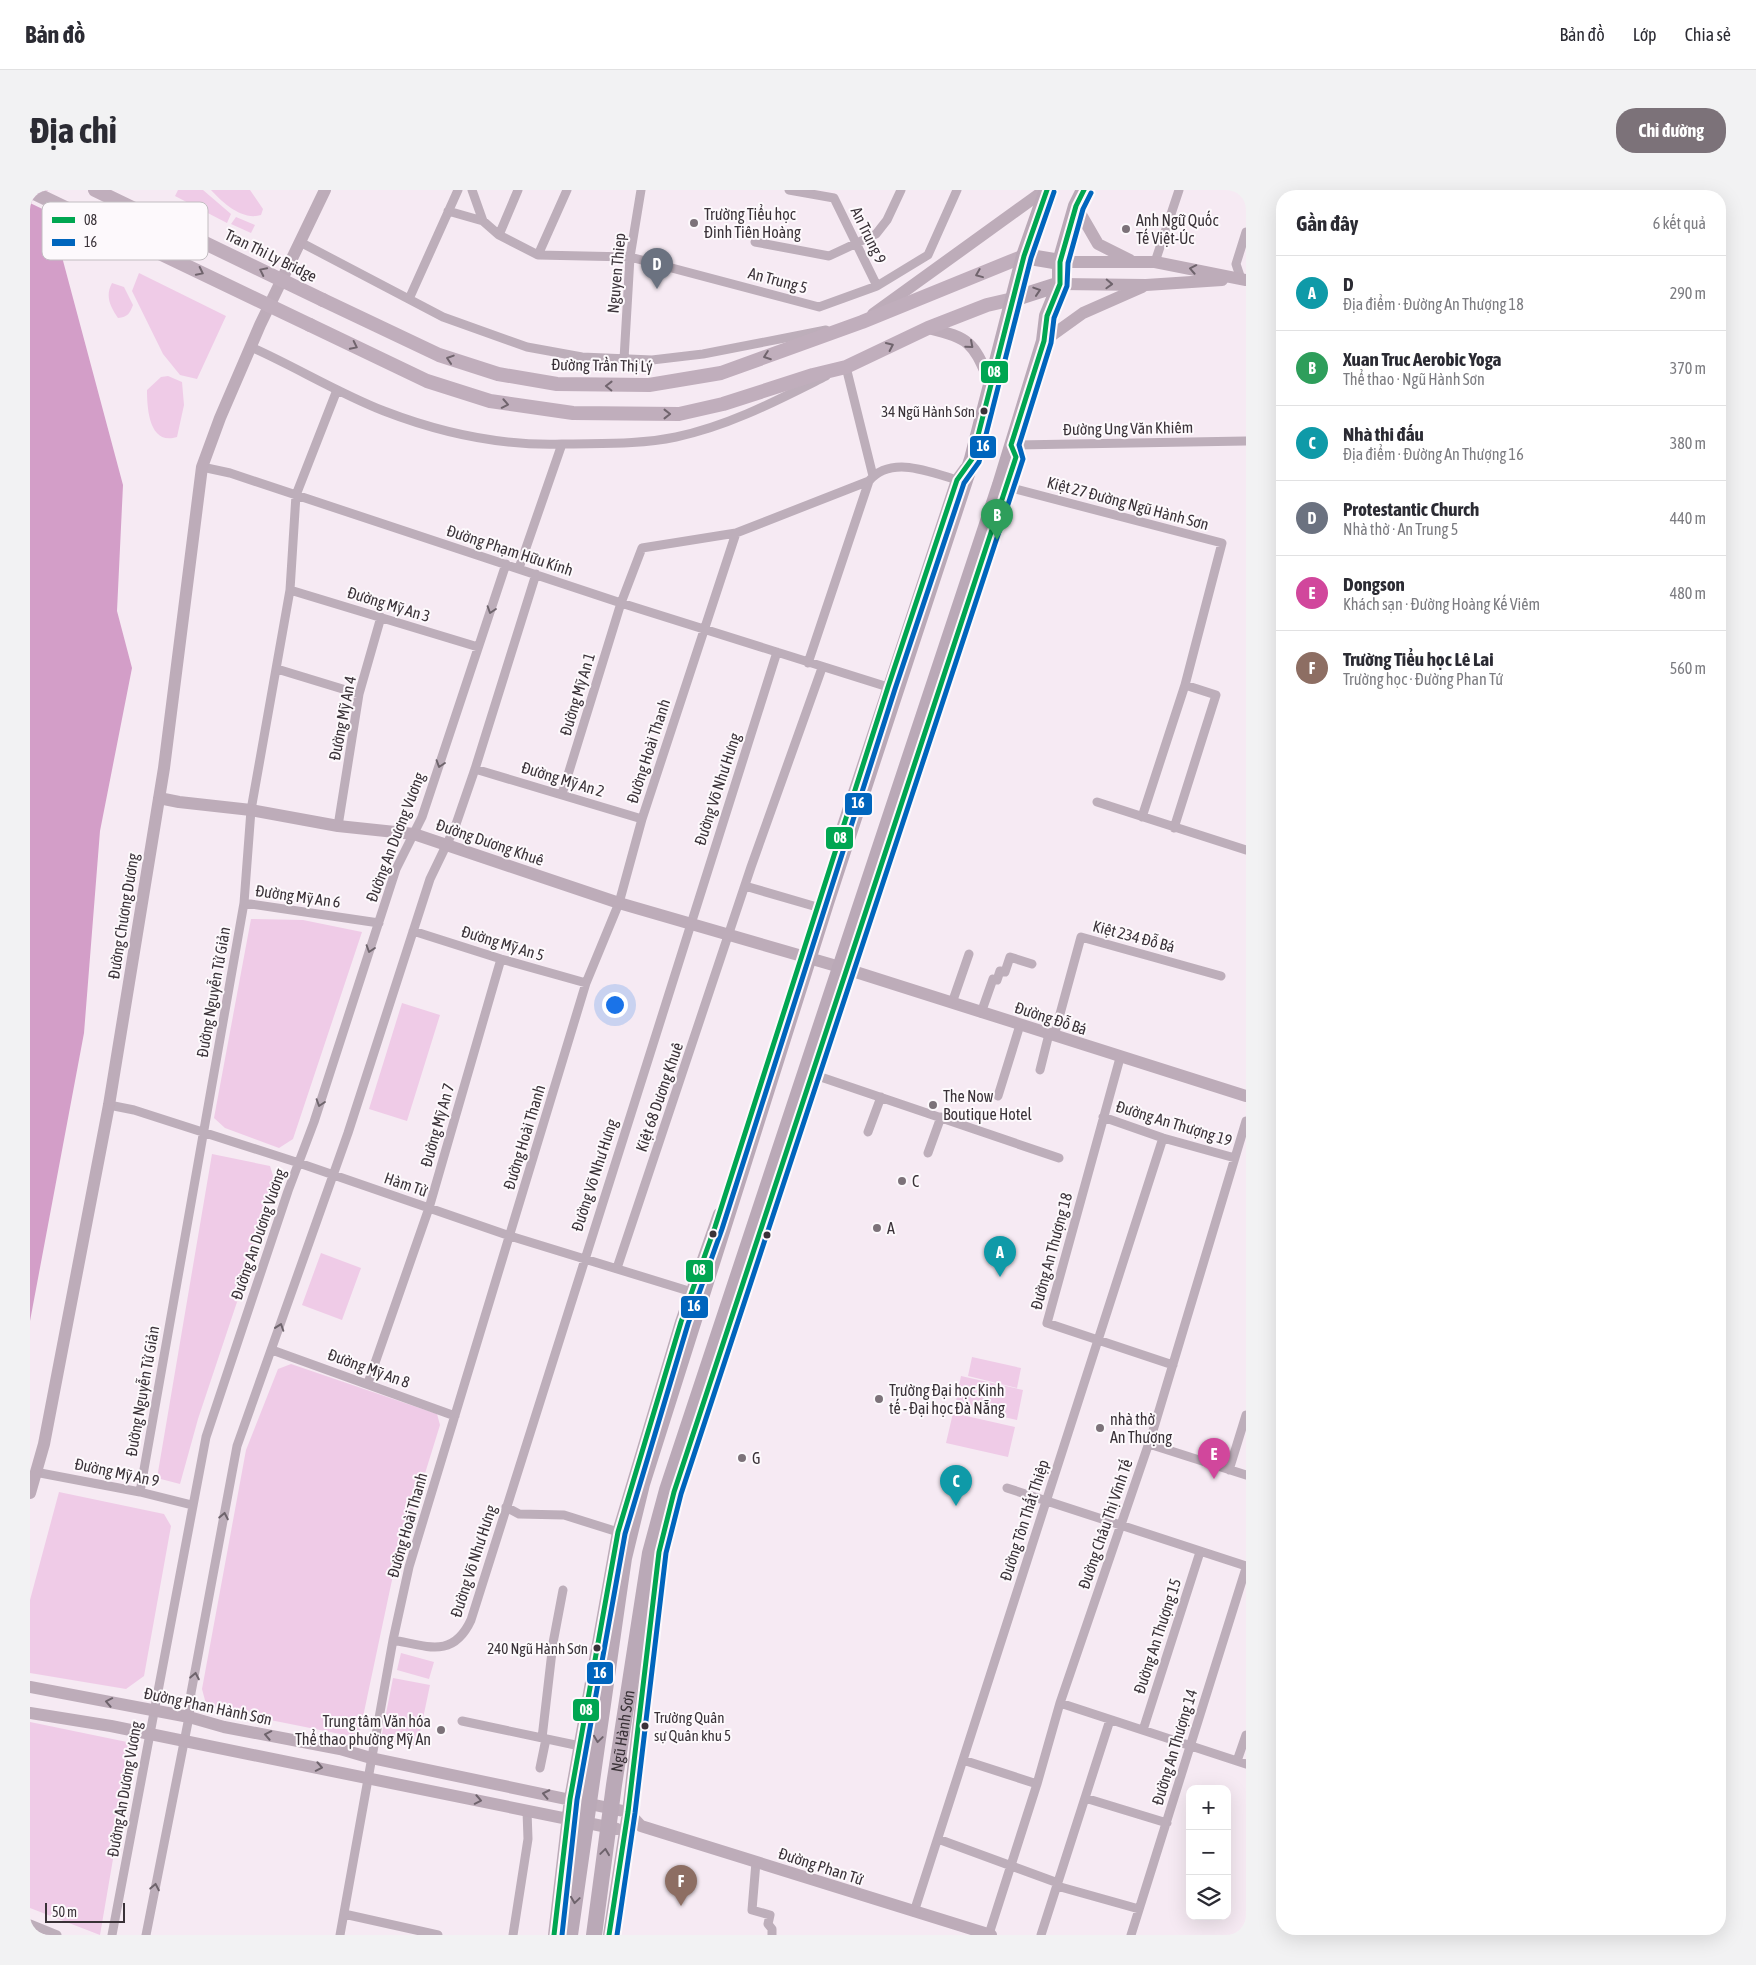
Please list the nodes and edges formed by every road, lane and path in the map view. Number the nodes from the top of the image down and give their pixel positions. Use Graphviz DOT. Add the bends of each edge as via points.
graph roads {
  1 [pos="96,190"];
  2 [pos="325,190"];
  3 [pos="458,190"];
  4 [pos="472,190"];
  5 [pos="518,190"];
  6 [pos="567,190"];
  7 [pos="641,190"];
  8 [pos="789,190"];
  9 [pos="901,190"];
  10 [pos="957,190"];
  11 [pos="1046,190"];
  12 [pos="1084,190"];
  13 [pos="1179,190"];
  14 [pos="30,191"];
  15 [pos="836,194"];
  16 [pos="53,202"];
  17 [pos="121,202"];
  18 [pos="1076,206"];
  19 [pos="448,211"];
  20 [pos="483,222"];
  21 [pos="1246,232"];
  22 [pos="499,234"];
  23 [pos="300,242"];
  24 [pos="755,242"];
  25 [pos="208,244"];
  26 [pos="856,244"];
  27 [pos="538,255"];
  28 [pos="1024,256"];
  29 [pos="630,257"];
  30 [pos="174,260"];
  31 [pos="1060,262"];
  32 [pos="1135,262"];
  33 [pos="1155,262"];
  34 [pos="1243,280"];
  35 [pos="1060,284"];
  36 [pos="1146,285"];
  37 [pos="877,286"];
  38 [pos="410,299"];
  39 [pos="1013,299"];
  40 [pos="323,300"];
  41 [pos="862,322"];
  42 [pos="928,328"];
  43 [pos="1044,340"];
  44 [pos="251,347"];
  45 [pos="624,359"];
  46 [pos="846,367"];
  47 [pos="992,386"];
  48 [pos="337,390"];
  49 [pos="1246,441"];
  50 [pos="562,444"];
  51 [pos="1011,445"];
  52 [pos="972,459"];
  53 [pos="202,467"];
  54 [pos="871,479"];
  55 [pos="957,480"];
  56 [pos="1003,486"];
  57 [pos="296,495"];
  58 [pos="736,533"];
  59 [pos="506,564"];
  60 [pos="520,568"];
  61 [pos="536,574"];
  62 [pos="290,590"];
  63 [pos="621,603"];
  64 [pos="381,617"];
  65 [pos="704,629"];
  66 [pos="478,647"];
  67 [pos="777,652"];
  68 [pos="808,662"];
  69 [pos="822,668"];
  70 [pos="277,669"];
  71 [pos="1185,685"];
  72 [pos="888,687"];
  73 [pos="359,694"];
  74 [pos="475,769"];
  75 [pos="562,794"];
  76 [pos="159,798"];
  77 [pos="1097,802"];
  78 [pos="251,810"];
  79 [pos="1142,817"];
  80 [pos="642,819"];
  81 [pos="338,826"];
  82 [pos="1174,828"];
  83 [pos="414,834"];
  84 [pos="447,844"];
  85 [pos="1246,850"];
  86 [pos="745,886"];
  87 [pos="244,903"];
  88 [pos="619,904"];
  89 [pos="817,907"];
  90 [pos="379,923"];
  91 [pos="689,925"];
  92 [pos="413,931"];
  93 [pos="729,936"];
  94 [pos="969,954"];
  95 [pos="806,958"];
  96 [pos="501,959"];
  97 [pos="1032,964"];
  98 [pos="843,968"];
  99 [pos="1221,976"];
  100 [pos="586,982"];
  101 [pos="952,1003"];
  102 [pos="981,1012"];
  103 [pos="1020,1025"];
  104 [pos="1051,1035"];
  105 [pos="1120,1058"];
  106 [pos="1040,1070"];
  107 [pos="810,1073"];
  108 [pos="998,1096"];
  109 [pos="1246,1096"];
  110 [pos="881,1097"];
  111 [pos="109,1105"];
  112 [pos="1103,1116"];
  113 [pos="941,1117"];
  114 [pos="1246,1121"];
  115 [pos="868,1132"];
  116 [pos="203,1133"];
  117 [pos="1163,1138"];
  118 [pos="928,1153"];
  119 [pos="1060,1158"];
  120 [pos="1235,1158"];
  121 [pos="299,1163"];
  122 [pos="333,1175"];
  123 [pos="429,1208"];
  124 [pos="510,1236"];
  125 [pos="584,1258"];
  126 [pos="618,1268"];
  127 [pos="696,1294"];
  128 [pos="733,1306"];
  129 [pos="1099,1341"];
  130 [pos="272,1350"];
  131 [pos="1174,1365"];
  132 [pos="368,1383"];
  133 [pos="1246,1415"];
  134 [pos="454,1416"];
  135 [pos="1149,1444"];
  136 [pos="1229,1470"];
  137 [pos="35,1472"];
  138 [pos="1246,1475"];
  139 [pos="1007,1488"];
  140 [pos="140,1492"];
  141 [pos="30,1493"];
  142 [pos="1046,1500"];
  143 [pos="192,1505"];
  144 [pos="506,1507"];
  145 [pos="1120,1526"];
  146 [pos="618,1532"];
  147 [pos="1200,1552"];
  148 [pos="1246,1567"];
  149 [pos="563,1590"];
  150 [pos="393,1640"];
  151 [pos="30,1687"];
  152 [pos="1060,1703"];
  153 [pos="153,1711"];
  154 [pos="30,1713"];
  155 [pos="189,1717"];
  156 [pos="1110,1720"];
  157 [pos="462,1721"];
  158 [pos="1143,1730"];
  159 [pos="150,1735"];
  160 [pos="1246,1735"];
  161 [pos="544,1738"];
  162 [pos="185,1741"];
  163 [pos="580,1746"];
  164 [pos="1190,1746"];
  165 [pos="371,1758"];
  166 [pos="963,1760"];
  167 [pos="1242,1763"];
  168 [pos="540,1768"];
  169 [pos="367,1779"];
  170 [pos="1037,1784"];
  171 [pos="1085,1798"];
  172 [pos="570,1799"];
  173 [pos="589,1804"];
  174 [pos="611,1809"];
  175 [pos="527,1811"];
  176 [pos="628,1812"];
  177 [pos="567,1819"];
  178 [pos="586,1823"];
  179 [pos="1167,1823"];
  180 [pos="641,1826"];
  181 [pos="608,1828"];
  182 [pos="625,1830"];
  183 [pos="938,1839"];
  184 [pos="756,1862"];
  185 [pos="1010,1866"];
  186 [pos="1057,1884"];
  187 [pos="1139,1909"];
  188 [pos="914,1912"];
  189 [pos="344,1914"];
  190 [pos="30,1924"];
  191 [pos="57,1935"];
  192 [pos="112,1935"];
  193 [pos="146,1935"];
  194 [pos="340,1935"];
  195 [pos="438,1935"];
  196 [pos="513,1935"];
  197 [pos="554,1935"];
  198 [pos="570,1935"];
  199 [pos="594,1935"];
  200 [pos="609,1935"];
  201 [pos="772,1935"];
  202 [pos="990,1935"];
  203 [pos="1041,1935"];
  204 [pos="1131,1935"];
  17 -- 1 [label="main road, Tran Thi Ly Bridge, one-way, bridge"];
  2 -- 23 [label="main road, Đường Chương Dương"];
  3 -- 19 [label="street"];
  4 -- 20 [label="street"];
  5 -- 22 [label="street"];
  6 -- 27 [label="street"];
  7 -- 29 [label="street, Nguyen Thiep"];
  8 -- 15 [label="street"];
  9 -- 26 [label="street" via="881,229 872,238"];
  10 -- 37 [label="street, An Trung 5" via="928,255"];
  11 -- 28 [label="highway"];
  11 -- 41 [label="main road"];
  12 -- 18 [label="highway"];
  13 -- 33 [label="street"];
  14 -- 16 [label="main road, one-way, bridge"];
  15 -- 26 [label="street, An Trung 9"];
  18 -- 31 [label="highway"];
  18 -- 32 [label="main road" via="1098,244"];
  19 -- 20 [label="street"];
  19 -- 38 [label="street"];
  20 -- 22 [label="street"];
  21 -- 34 [label="street" via="1236,264"];
  22 -- 27 [label="street"];
  23 -- 38 [label="street"];
  23 -- 44 [label="main road, Đường Chương Dương"];
  24 -- 26 [label="street" via="830,256"];
  40 -- 25 [label="main road, Tran Thi Ly Bridge, one-way, bridge"];
  26 -- 37 [label="street, An Trung 9"];
  27 -- 29 [label="street, An Trung 5"];
  28 -- 31 [label="highway"];
  28 -- 39 [label="highway"];
  28 -- 41 [label="main road, Đường Trần Thị Lý, one-way"];
  29 -- 37 [label="street, An Trung 5" via="819,307"];
  29 -- 45 [label="street, Nguyen Thiep"];
  30 -- 46 [label="main road, one-way, bridge" via="427,381 490,401 573,414 679,414"];
  31 -- 32 [label="main road"];
  31 -- 35 [label="highway"];
  32 -- 33 [label="main road"];
  34 -- 33 [label="main road, one-way"];
  34 -- 36 [label="main road"];
  35 -- 36 [label="main road, one-way"];
  39 -- 35 [label="highway, one-way"];
  35 -- 43 [label="highway, Ngũ Hành Sơn" via="1047,316"];
  36 -- 43 [label="main road" via="1083,313"];
  38 -- 45 [label="street" via="452,321 527,347 582,357"];
  39 -- 42 [label="main road" via="987,305"];
  39 -- 47 [label="highway"];
  41 -- 40 [label="main road, Đường Trần Thị Lý, one-way" via="721,373 649,385 588,386 498,374 439,355"];
  41 -- 45 [label="street" via="704,354 652,360"];
  46 -- 42 [label="main road, one-way"];
  42 -- 47 [label="main road, one-way" via="958,336 976,351"];
  43 -- 51 [label="highway, Ngũ Hành Sơn"];
  44 -- 48 [label="street"];
  44 -- 53 [label="main road, Đường Chương Dương"];
  46 -- 50 [label="street" via="748,414 677,437 603,445"];
  46 -- 54 [label="street"];
  47 -- 52 [label="highway"];
  48 -- 50 [label="street" via="386,412 451,432 502,442 544,446"];
  48 -- 57 [label="street, Đường Nguyễn Tử Giản"];
  49 -- 51 [label="street, Đường Ung Văn Khiêm"];
  50 -- 60 [label="street"];
  51 -- 56 [label="highway, Ngũ Hành Sơn"];
  52 -- 55 [label="main road"];
  52 -- 95 [label="highway"];
  53 -- 57 [label="street, Đường Phạm Hữu Kính"];
  53 -- 76 [label="main road, Đường Chương Dương"];
  54 -- 55 [label="street" via="883,470 913,467"];
  54 -- 58 [label="street"];
  54 -- 68 [label="street"];
  55 -- 72 [label="main road"];
  56 -- 71 [label="street, Kiệt 27 Đường Ngũ Hành Sơn" via="1222,543"];
  56 -- 98 [label="highway, Ngũ Hành Sơn"];
  57 -- 59 [label="street, Đường Phạm Hữu Kính"];
  57 -- 62 [label="street, Đường Nguyễn Tử Giản"];
  58 -- 63 [label="street, Đường Mỹ An 1" via="642,548"];
  58 -- 65 [label="street, Đường Hoài Thanh"];
  59 -- 60 [label="street, Đường Phạm Hữu Kính"];
  59 -- 66 [label="street, Đường An Dương Vương, one-way"];
  60 -- 61 [label="street, Đường Phạm Hữu Kính"];
  61 -- 63 [label="street, Đường Phạm Hữu Kính"];
  61 -- 74 [label="street"];
  62 -- 64 [label="street, Đường Mỹ An 3"];
  62 -- 70 [label="street, Đường Nguyễn Tử Giản"];
  63 -- 65 [label="street, Đường Phạm Hữu Kính"];
  63 -- 75 [label="street, Đường Mỹ An 1"];
  64 -- 66 [label="street, Đường Mỹ An 3"];
  64 -- 73 [label="street, Đường Mỹ An 4"];
  65 -- 67 [label="street, Đường Phạm Hữu Kính"];
  65 -- 80 [label="street, Đường Hoài Thanh"];
  66 -- 83 [label="street, Đường An Dương Vương, one-way"];
  67 -- 68 [label="street, Đường Phạm Hữu Kính"];
  67 -- 91 [label="street, Đường Võ Như Hưng"];
  68 -- 69 [label="street, Đường Phạm Hữu Kính"];
  69 -- 72 [label="street, Đường Phạm Hữu Kính"];
  69 -- 86 [label="street"];
  70 -- 73 [label="street"];
  70 -- 78 [label="street, Đường Nguyễn Tử Giản"];
  71 -- 79 [label="street"];
  71 -- 82 [label="street" via="1216,695"];
  72 -- 89 [label="main road"];
  73 -- 81 [label="street, Đường Mỹ An 4"];
  74 -- 75 [label="street, Đường Mỹ An 2"];
  74 -- 84 [label="street"];
  75 -- 80 [label="street, Đường Mỹ An 2"];
  76 -- 78 [label="main road, Đường Dương Khuê"];
  76 -- 111 [label="main road, Đường Chương Dương"];
  77 -- 79 [label="street"];
  78 -- 81 [label="main road, Đường Dương Khuê"];
  78 -- 87 [label="street, Đường Nguyễn Tử Giản"];
  79 -- 82 [label="street"];
  80 -- 88 [label="street, Đường Hoài Thanh"];
  81 -- 83 [label="main road, Đường Dương Khuê"];
  82 -- 85 [label="street"];
  83 -- 84 [label="main road, Đường Dương Khuê"];
  83 -- 90 [label="street, Đường An Dương Vương" via="396,868"];
  84 -- 88 [label="main road, Đường Dương Khuê"];
  84 -- 92 [label="street" via="430,879"];
  86 -- 89 [label="street"];
  86 -- 93 [label="street"];
  87 -- 90 [label="street, Đường Mỹ An 6"];
  87 -- 116 [label="street, Đường Nguyễn Tử Giản"];
  88 -- 91 [label="main road, Đường Dương Khuê"];
  88 -- 100 [label="street, Đường Hoài Thanh"];
  89 -- 95 [label="main road"];
  90 -- 121 [label="street, Đường An Dương Vương, one-way"];
  91 -- 93 [label="main road, Đường Dương Khuê"];
  91 -- 125 [label="street, Đường Võ Như Hưng"];
  92 -- 96 [label="street, Đường Mỹ An 5"];
  92 -- 122 [label="street"];
  93 -- 95 [label="main road, Đường Dương Khuê"];
  93 -- 126 [label="street, Kiệt 68 Dương Khuê"];
  94 -- 101 [label="street"];
  95 -- 98 [label="main road, Đường Dương Khuê"];
  95 -- 127 [label="highway"];
  96 -- 100 [label="street, Đường Mỹ An 5"];
  96 -- 123 [label="street, Đường Mỹ An 7"];
  97 -- 102 [label="street" via="1010,957 1005,972 1000,971 997,980 993,979"];
  98 -- 101 [label="main road, Đường Đỗ Bá"];
  98 -- 107 [label="main road, Ngũ Hành Sơn"];
  98 -- 107 [label="highway, Ngũ Hành Sơn" via="832,992"];
  99 -- 104 [label="street, Kiệt 234 Đỗ Bá" via="1081,937"];
  100 -- 124 [label="street, Đường Hoài Thanh"];
  101 -- 102 [label="main road, Đường Đỗ Bá"];
  102 -- 103 [label="main road, Đường Đỗ Bá"];
  103 -- 104 [label="main road, Đường Đỗ Bá"];
  103 -- 108 [label="street"];
  104 -- 105 [label="main road, Đường Đỗ Bá"];
  104 -- 106 [label="street"];
  105 -- 109 [label="main road, Đường Đỗ Bá"];
  105 -- 112 [label="street, Đường An Thượng 18"];
  107 -- 110 [label="street"];
  107 -- 128 [label="highway, Ngũ Hành Sơn"];
  110 -- 113 [label="street"];
  110 -- 115 [label="street"];
  111 -- 116 [label="street, Hàm Tử"];
  111 -- 137 [label="main road, Đường Chương Dương" via="44,1444"];
  112 -- 117 [label="street, Đường An Thượng 19"];
  112 -- 129 [label="street, Đường An Thượng 18" via="1047,1323"];
  113 -- 118 [label="street"];
  113 -- 119 [label="street"];
  114 -- 120 [label="street, Đường Châu Thị Vĩnh Tế"];
  116 -- 121 [label="street, Hàm Tử"];
  116 -- 140 [label="street, Đường Nguyễn Tử Giản"];
  117 -- 120 [label="street, Đường An Thượng 19"];
  117 -- 129 [label="street, Đường Tôn Thất Thiệp"];
  120 -- 131 [label="street, Đường Châu Thị Vĩnh Tế"];
  121 -- 122 [label="street, Hàm Tử"];
  121 -- 143 [label="street, Đường An Dương Vương" via="206,1437"];
  122 -- 123 [label="street, Hàm Tử"];
  130 -- 122 [label="street, one-way"];
  123 -- 124 [label="street, Hàm Tử"];
  123 -- 132 [label="street, Đường Mỹ An 7"];
  124 -- 125 [label="street, Hàm Tử"];
  124 -- 134 [label="street, Đường Hoài Thanh"];
  125 -- 126 [label="street, Hàm Tử"];
  125 -- 144 [label="street, Đường Võ Như Hưng"];
  126 -- 127 [label="street, Hàm Tử"];
  127 -- 146 [label="main road"];
  127 -- 173 [label="highway, one-way" via="642,1484 623,1566"];
  128 -- 174 [label="highway, Ngũ Hành Sơn" via="667,1490 650,1553"];
  128 -- 176 [label="main road, Ngũ Hành Sơn" via="674,1492 659,1552"];
  129 -- 131 [label="street, Đường An Thượng 18"];
  129 -- 142 [label="street, Đường Tôn Thất Thiệp"];
  130 -- 132 [label="street, Đường Mỹ An 8"];
  155 -- 130 [label="street, one-way" via="237,1446"];
  131 -- 135 [label="street, Đường Châu Thị Vĩnh Tế"];
  132 -- 134 [label="street, Đường Mỹ An 8"];
  133 -- 136 [label="street"];
  134 -- 150 [label="street, Đường Hoài Thanh" via="409,1567"];
  135 -- 136 [label="street"];
  135 -- 145 [label="street, Đường Châu Thị Vĩnh Tế"];
  136 -- 138 [label="street"];
  137 -- 140 [label="street, Đường Mỹ An 9"];
  137 -- 141 [label="main road, Đường Chương Dương"];
  139 -- 142 [label="street"];
  140 -- 143 [label="street, Đường Mỹ An 9"];
  142 -- 145 [label="street"];
  142 -- 166 [label="street, Đường Tôn Thất Thiệp"];
  143 -- 153 [label="street, Đường An Dương Vương"];
  144 -- 146 [label="street" via="518,1514 564,1515"];
  144 -- 150 [label="street, Đường Võ Như Hưng" via="471,1620 458,1641 438,1647"];
  145 -- 147 [label="street"];
  145 -- 152 [label="street, Đường Châu Thị Vĩnh Tế"];
  146 -- 163 [label="main road"];
  147 -- 148 [label="street"];
  147 -- 158 [label="street, Đường An Thượng 15"];
  148 -- 164 [label="street, Đường An Thượng 14"];
  149 -- 161 [label="street" via="553,1643"];
  150 -- 165 [label="street, Đường Hoài Thanh"];
  153 -- 151 [label="main road, Đường Phan Hành Sơn, one-way"];
  152 -- 156 [label="street"];
  152 -- 170 [label="street, Đường Châu Thị Vĩnh Tế"];
  153 -- 155 [label="main road, Đường Phan Hành Sơn"];
  153 -- 159 [label="street, Đường An Dương Vương"];
  154 -- 159 [label="main road"];
  155 -- 162 [label="street"];
  165 -- 155 [label="main road, Đường Phan Hành Sơn, one-way"];
  156 -- 158 [label="street"];
  156 -- 171 [label="street"];
  157 -- 161 [label="street"];
  158 -- 164 [label="street"];
  159 -- 162 [label="main road"];
  159 -- 192 [label="street, Đường An Dương Vương"];
  160 -- 167 [label="street"];
  161 -- 163 [label="street"];
  161 -- 168 [label="street"];
  162 -- 169 [label="main road, one-way"];
  193 -- 162 [label="street, one-way"];
  163 -- 172 [label="main road"];
  164 -- 167 [label="street"];
  164 -- 179 [label="street, Đường An Thượng 14"];
  165 -- 169 [label="street, Đường Hoài Thanh"];
  172 -- 165 [label="main road, Đường Phan Hành Sơn, one-way"];
  166 -- 170 [label="street"];
  166 -- 183 [label="street, Đường Tôn Thất Thiệp"];
  169 -- 175 [label="main road, one-way"];
  169 -- 189 [label="street"];
  170 -- 185 [label="street, Đường Châu Thị Vĩnh Tế"];
  171 -- 179 [label="street"];
  171 -- 186 [label="street"];
  172 -- 173 [label="main road, Đường Phan Hành Sơn"];
  172 -- 177 [label="main road"];
  173 -- 174 [label="main road, Đường Phan Hành Sơn"];
  173 -- 178 [label="highway"];
  174 -- 176 [label="main road, Đường Phan Hành Sơn"];
  174 -- 181 [label="highway, Ngũ Hành Sơn"];
  175 -- 177 [label="main road"];
  175 -- 196 [label="street" via="528,1839"];
  176 -- 180 [label="main road"];
  176 -- 182 [label="main road, Ngũ Hành Sơn"];
  177 -- 178 [label="main road"];
  177 -- 197 [label="main road"];
  178 -- 181 [label="main road"];
  178 -- 198 [label="highway, one-way"];
  179 -- 187 [label="street, Đường An Thượng 14"];
  180 -- 182 [label="main road"];
  180 -- 184 [label="main road, Đường Phan Tứ"];
  181 -- 182 [label="main road"];
  199 -- 181 [label="highway, Ngũ Hành Sơn, one-way"];
  182 -- 200 [label="main road, Ngũ Hành Sơn"];
  183 -- 185 [label="street"];
  183 -- 188 [label="street, Đường Tôn Thất Thiệp"];
  184 -- 188 [label="main road, Đường Phan Tứ"];
  184 -- 201 [label="street" via="752,1910 770,1915 768,1924"];
  185 -- 186 [label="street"];
  185 -- 202 [label="street, Đường Châu Thị Vĩnh Tế"];
  186 -- 187 [label="street"];
  186 -- 203 [label="street"];
  187 -- 204 [label="street, Đường An Thượng 14"];
  188 -- 202 [label="main road, Đường Phan Tứ"];
  189 -- 194 [label="street"];
  189 -- 195 [label="street"];
  190 -- 191 [label="street"];
}
